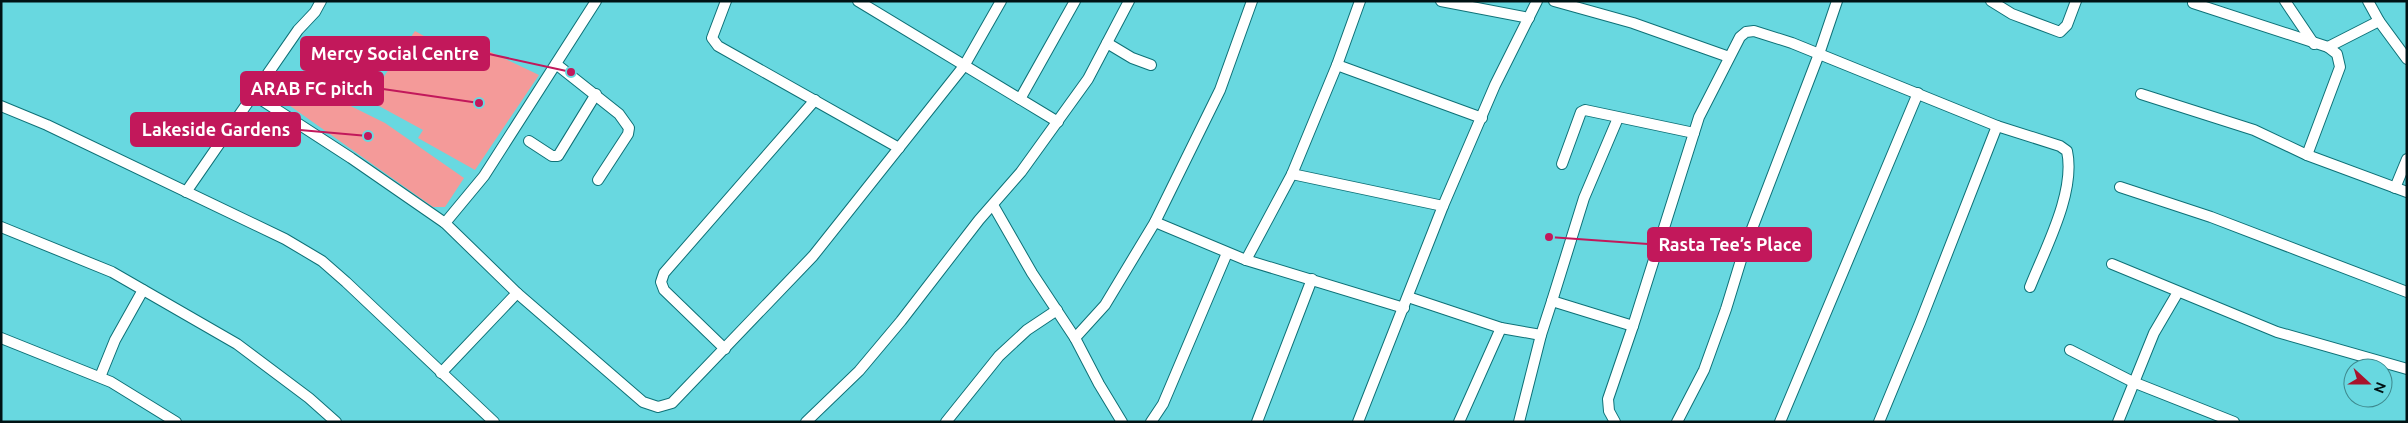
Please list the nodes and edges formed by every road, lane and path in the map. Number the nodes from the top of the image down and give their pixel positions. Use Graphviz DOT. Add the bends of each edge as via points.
graph roads {
  1 [pos="321,1"];
  2 [pos="596,1"];
  3 [pos="721,1"];
  4 [pos="726,1"];
  5 [pos="858,1"];
  6 [pos="1001,1"];
  7 [pos="1075,1"];
  8 [pos="1129,1"];
  9 [pos="1252,1"];
  10 [pos="1360,1"];
  11 [pos="1441,1"];
  12 [pos="1537,1"];
  13 [pos="1554,1"];
  14 [pos="1837,1"];
  15 [pos="1991,1"];
  16 [pos="2076,1"];
  17 [pos="2285,1"];
  18 [pos="2368,1"];
  19 [pos="2193,3"];
  20 [pos="1529,18"];
  21 [pos="2379,21"];
  22 [pos="712,38"];
  23 [pos="1107,43"];
  24 [pos="2314,44"];
  25 [pos="2328,47"];
  26 [pos="1819,54"];
  27 [pos="1729,58"];
  28 [pos="2407,59"];
  29 [pos="556,64"];
  30 [pos="1151,65"];
  31 [pos="1337,65"];
  32 [pos="964,66"];
  33 [pos="1918,93"];
  34 [pos="596,94"];
  35 [pos="2141,94"];
  36 [pos="254,95"];
  37 [pos="1020,99"];
  38 [pos="815,100"];
  39 [pos="1,106"];
  40 [pos="1482,118"];
  41 [pos="1618,118"];
  42 [pos="1058,122"];
  43 [pos="1997,126"];
  44 [pos="1694,133"];
  45 [pos="529,141"];
  46 [pos="899,148"];
  47 [pos="2307,155"];
  48 [pos="2407,159"];
  49 [pos="1562,164"];
  50 [pos="1292,174"];
  51 [pos="598,180"];
  52 [pos="2120,187"];
  53 [pos="2395,188"];
  54 [pos="186,192"];
  55 [pos="2407,192"];
  56 [pos="994,205"];
  57 [pos="1443,206"];
  58 [pos="1155,222"];
  59 [pos="445,223"];
  60 [pos="1,227"];
  61 [pos="1227,252"];
  62 [pos="1246,260"];
  63 [pos="2112,264"];
  64 [pos="1312,280"];
  65 [pos="2030,287"];
  66 [pos="143,290"];
  67 [pos="2178,292"];
  68 [pos="2407,292"];
  69 [pos="517,293"];
  70 [pos="1408,297"];
  71 [pos="1552,301"];
  72 [pos="1404,308"];
  73 [pos="1057,310"];
  74 [pos="1633,326"];
  75 [pos="1501,328"];
  76 [pos="1541,335"];
  77 [pos="1,338"];
  78 [pos="1075,338"];
  79 [pos="725,349"];
  80 [pos="2070,350"];
  81 [pos="2407,369"];
  82 [pos="441,373"];
  83 [pos="100,377"];
  84 [pos="2133,382"];
  85 [pos="488,419"];
  86 [pos="176,422"];
  87 [pos="336,422"];
  88 [pos="806,422"];
  89 [pos="946,422"];
  90 [pos="1122,422"];
  91 [pos="1152,422"];
  92 [pos="1258,422"];
  93 [pos="1358,422"];
  94 [pos="1459,422"];
  95 [pos="1519,422"];
  96 [pos="1615,422"];
  97 [pos="1677,422"];
  98 [pos="1780,422"];
  99 [pos="1879,422"];
  100 [pos="2118,422"];
  101 [pos="2234,422"];
  1 -- 36 [label="street"];
  2 -- 29 [label="street"];
  3 -- 22 [label="street" via="711,26"];
  4 -- 22 [label="street"];
  5 -- 32 [label="street"];
  6 -- 32 [label="street"];
  7 -- 37 [label="street"];
  8 -- 23 [label="street"];
  9 -- 58 [label="street" via="1220,90"];
  10 -- 31 [label="street"];
  11 -- 20 [label="street"];
  12 -- 20 [label="street"];
  13 -- 27 [label="street" via="1633,23"];
  14 -- 26 [label="street"];
  15 -- 16 [label="street" via="2012,14 2060,32 2067,26"];
  17 -- 24 [label="street"];
  18 -- 21 [label="street"];
  19 -- 24 [label="street"];
  20 -- 40 [label="street"];
  21 -- 25 [label="street"];
  21 -- 28 [label="street"];
  22 -- 38 [label="street" via="718,46"];
  23 -- 30 [label="street"];
  23 -- 42 [label="street" via="1088,79"];
  24 -- 25 [label="street"];
  25 -- 47 [label="street" via="2337,54 2340,66"];
  26 -- 27 [label="street" via="1754,31 1740,37"];
  26 -- 33 [label="street"];
  26 -- 97 [label="street" via="1745,247 1704,370"];
  27 -- 44 [label="street"];
  29 -- 34 [label="street"];
  29 -- 59 [label="street" via="484,176"];
  31 -- 40 [label="street"];
  31 -- 50 [label="street"];
  32 -- 37 [label="street"];
  32 -- 46 [label="street"];
  33 -- 43 [label="street"];
  33 -- 98 [label="street"];
  34 -- 45 [label="street" via="558,156 552,156"];
  34 -- 51 [label="street" via="619,114 629,128"];
  35 -- 47 [label="street" via="2237,124"];
  36 -- 54 [label="street"];
  36 -- 59 [label="street"];
  37 -- 42 [label="street"];
  38 -- 46 [label="street"];
  38 -- 79 [label="street" via="664,273 661,282 664,290"];
  39 -- 54 [label="street"];
  40 -- 57 [label="street"];
  41 -- 44 [label="street"];
  41 -- 49 [label="street" via="1585,110 1581,112"];
  41 -- 71 [label="street" via="1584,198"];
  42 -- 56 [label="street"];
  43 -- 65 [label="street" via="2060,146 2067,151 2069,159 2064,200"];
  43 -- 99 [label="street"];
  44 -- 74 [label="street"];
  46 -- 79 [label="street" via="813,256"];
  47 -- 53 [label="street"];
  48 -- 53 [label="street"];
  50 -- 57 [label="street"];
  50 -- 62 [label="street"];
  52 -- 68 [label="street" via="2211,217"];
  53 -- 55 [label="street"];
  54 -- 82 [label="street" via="285,239 322,261"];
  56 -- 73 [label="street"];
  56 -- 88 [label="street" via="859,371"];
  57 -- 70 [label="street"];
  58 -- 61 [label="street"];
  58 -- 78 [label="street" via="1105,304"];
  59 -- 69 [label="street"];
  60 -- 66 [label="street" via="112,272"];
  61 -- 62 [label="street"];
  61 -- 91 [label="street" via="1164,404"];
  62 -- 64 [label="street"];
  63 -- 67 [label="street"];
  64 -- 72 [label="street"];
  64 -- 92 [label="street"];
  66 -- 83 [label="street" via="115,340"];
  66 -- 87 [label="street" via="237,344"];
  67 -- 81 [label="street" via="2277,332"];
  67 -- 84 [label="street" via="2154,333"];
  69 -- 79 [label="street" via="644,402 658,406 672,403"];
  69 -- 82 [label="street"];
  70 -- 72 [label="street"];
  70 -- 75 [label="street"];
  71 -- 74 [label="street"];
  71 -- 76 [label="street"];
  72 -- 93 [label="street"];
  73 -- 78 [label="street"];
  73 -- 89 [label="street" via="1027,330 1000,356"];
  74 -- 96 [label="street" via="1608,399 1609,412"];
  75 -- 76 [label="street"];
  75 -- 94 [label="street"];
  76 -- 95 [label="street"];
  77 -- 83 [label="street"];
  78 -- 90 [label="street"];
  80 -- 84 [label="street"];
  82 -- 85 [label="street"];
  83 -- 86 [label="street"];
  84 -- 100 [label="street"];
  84 -- 101 [label="street"];
}
